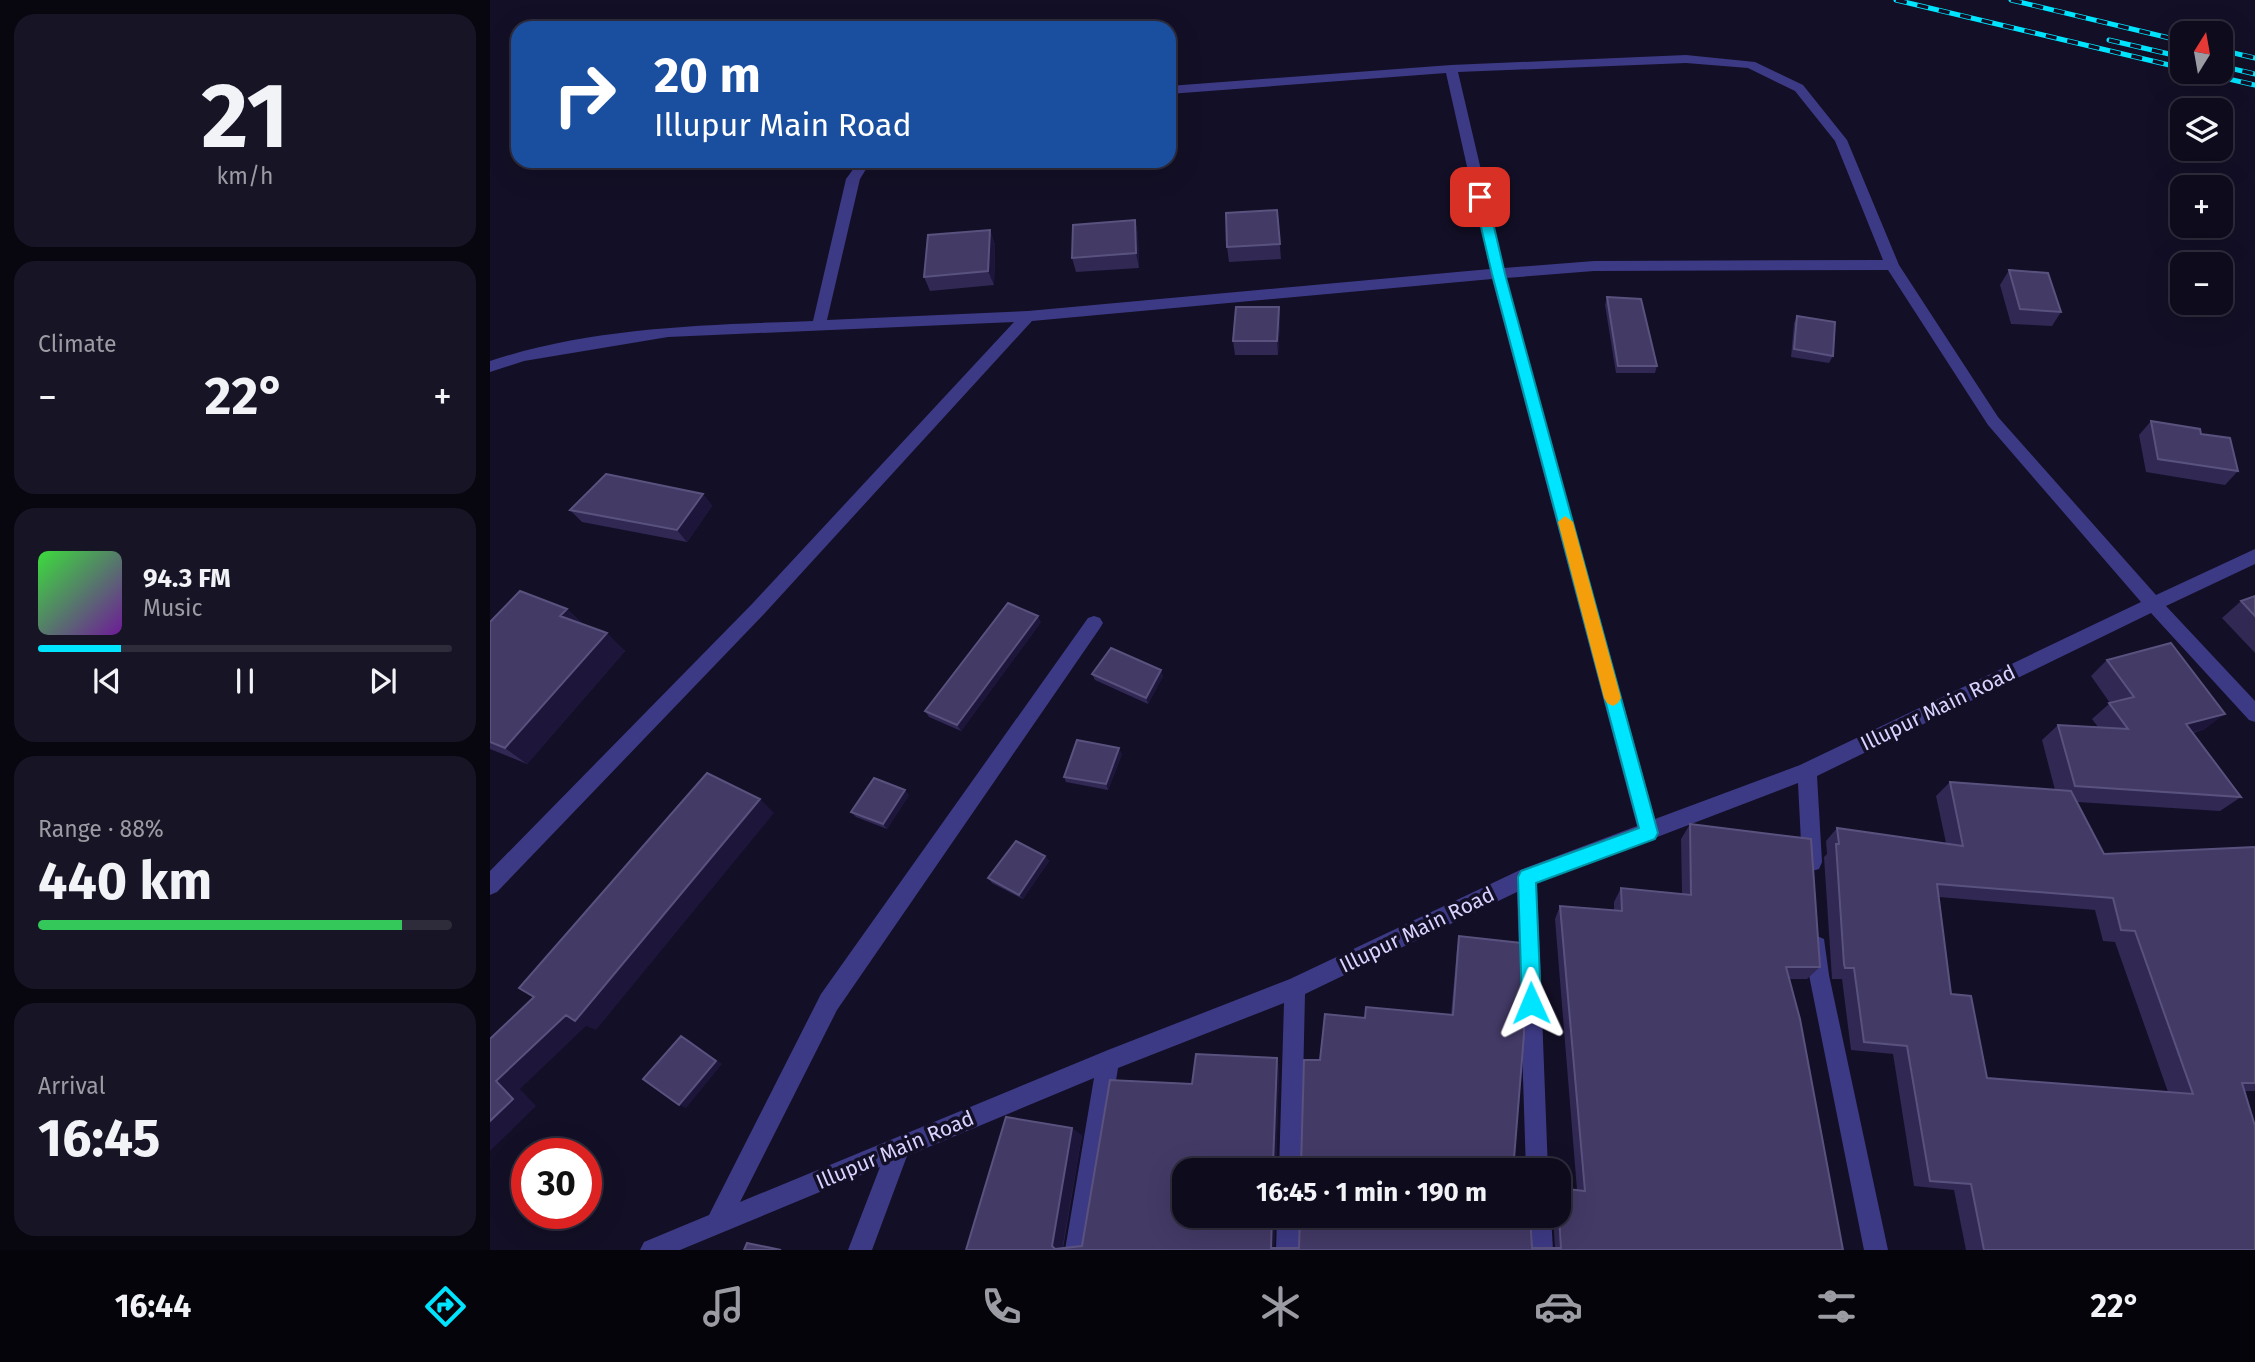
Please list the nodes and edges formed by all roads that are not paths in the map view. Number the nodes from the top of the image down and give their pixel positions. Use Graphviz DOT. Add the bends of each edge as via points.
graph roads {
  1 [pos="1451,68"];
  2 [pos="1176,89"];
  3 [pos="860,168"];
  4 [pos="1892,265"];
  5 [pos="1498,274"];
  6 [pos="1028,316"];
  7 [pos="819,325"];
  8 [pos="490,367"];
  9 [pos="2255,556"];
  10 [pos="2153,604"];
  11 [pos="1094,623"];
  12 [pos="2255,714"];
  13 [pos="1807,771"];
  14 [pos="1649,833"];
  15 [pos="1527,877"];
  16 [pos="1813,880"];
  17 [pos="490,885"];
  18 [pos="1816,920"];
  19 [pos="1296,988"];
  20 [pos="1108,1061"];
  21 [pos="898,1149"];
  22 [pos="1290,1158"];
  23 [pos="1537,1158"];
  24 [pos="716,1225"];
  25 [pos="1289,1228"];
  26 [pos="1540,1228"];
  27 [pos="652,1250"];
  28 [pos="860,1250"];
  29 [pos="1077,1250"];
  30 [pos="1288,1250"];
  31 [pos="1541,1250"];
  32 [pos="1876,1250"];
  1 -- 2 [label="street"];
  1 -- 4 [label="street" via="1686,59 1751,65 1799,88 1841,140"];
  1 -- 5 [label="street"];
  3 -- 7 [label="street" via="853,179"];
  4 -- 5 [label="street" via="1594,266"];
  4 -- 10 [label="street" via="1993,421"];
  5 -- 6 [label="street"];
  5 -- 14 [label="street"];
  6 -- 7 [label="street"];
  6 -- 17 [label="street" via="758,609"];
  7 -- 8 [label="street" via="668,332 523,356"];
  9 -- 10 [label="street, Illupur Main Road"];
  10 -- 12 [label="street"];
  10 -- 13 [label="street, Illupur Main Road"];
  11 -- 24 [label="street" via="829,1002"];
  13 -- 14 [label="street, Illupur Main Road"];
  13 -- 16 [label="street"];
  14 -- 15 [label="street, Illupur Main Road"];
  15 -- 19 [label="street, Illupur Main Road"];
  15 -- 23 [label="street"];
  18 -- 32 [label="street" via="1819,975"];
  19 -- 20 [label="street, Illupur Main Road"];
  19 -- 22 [label="street"];
  20 -- 21 [label="street, Illupur Main Road"];
  20 -- 29 [label="street"];
  21 -- 24 [label="street, Illupur Main Road"];
  21 -- 28 [label="street"];
  24 -- 27 [label="street, Illupur Main Road"];
  25 -- 30 [label="street"];
  26 -- 31 [label="street"];
}
